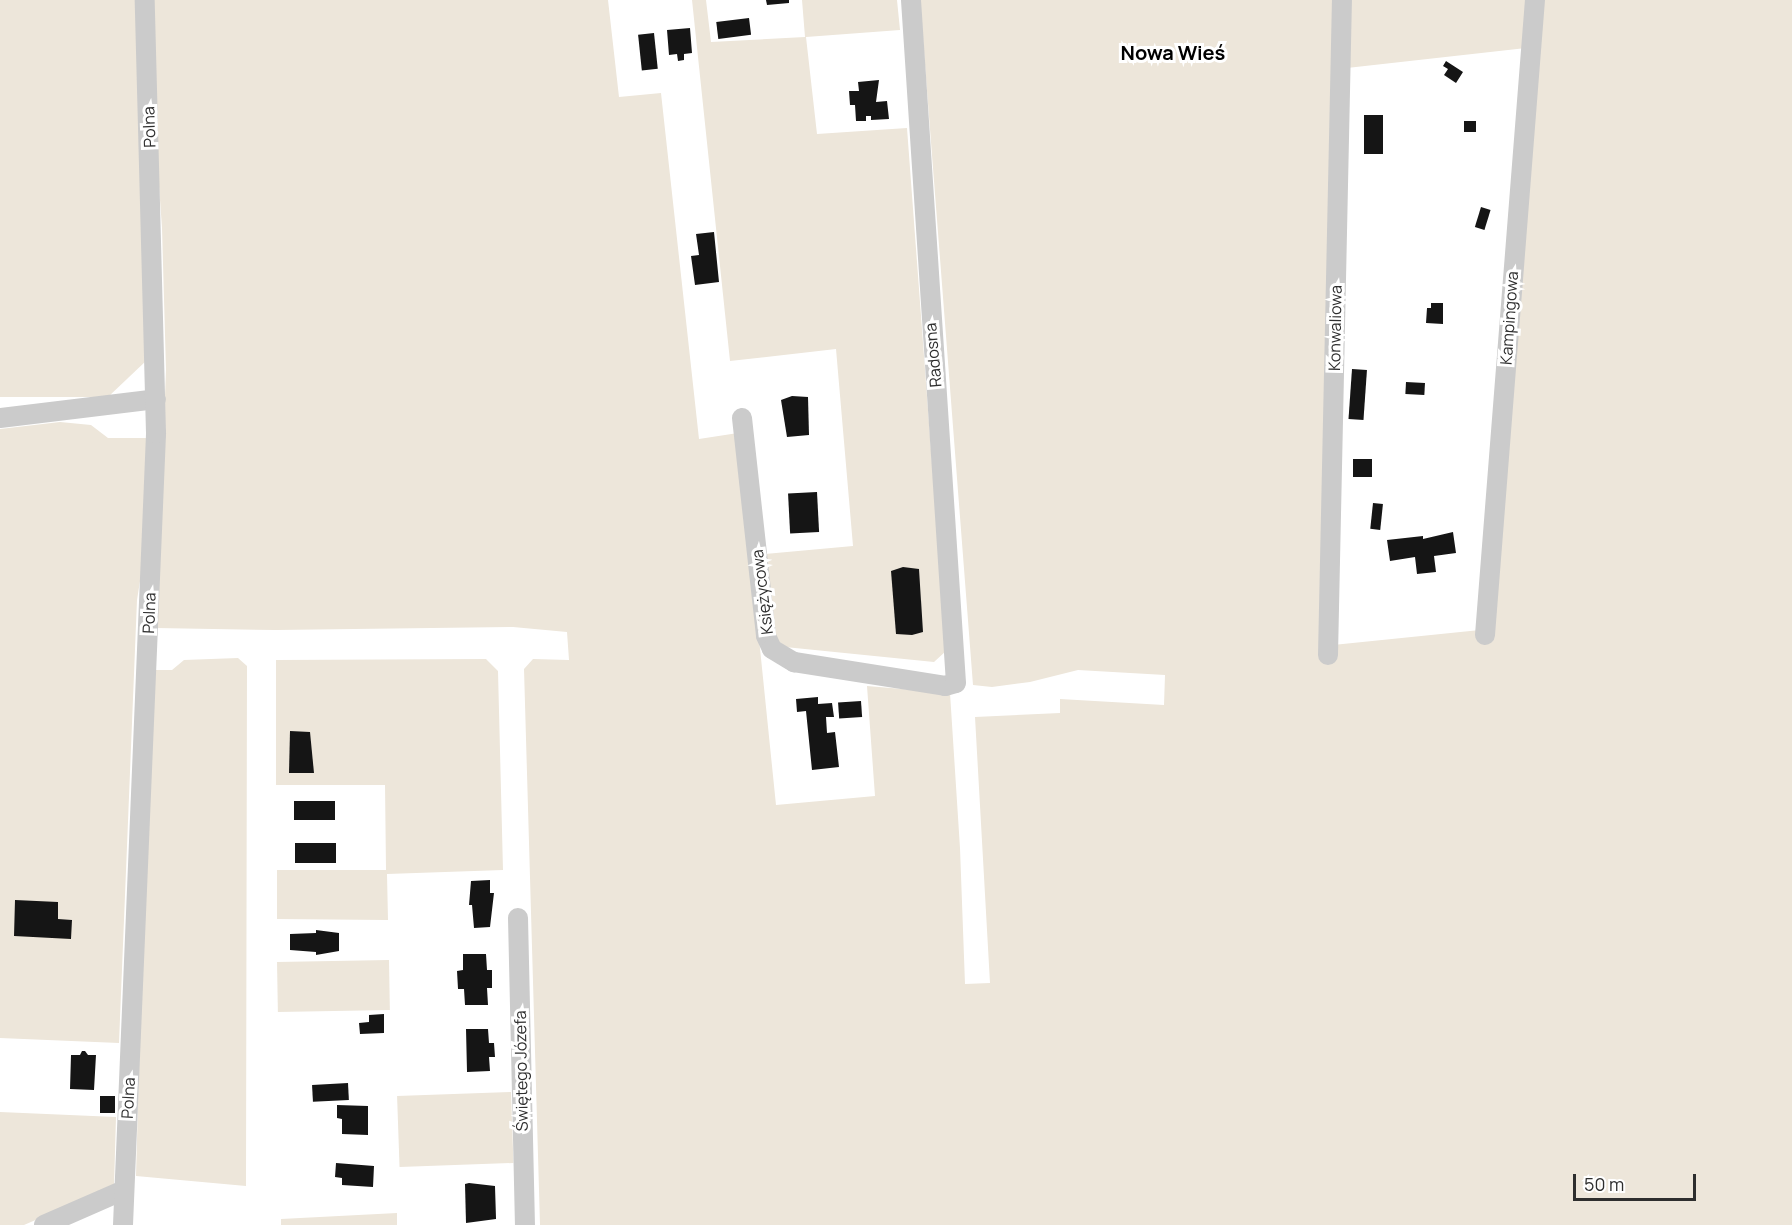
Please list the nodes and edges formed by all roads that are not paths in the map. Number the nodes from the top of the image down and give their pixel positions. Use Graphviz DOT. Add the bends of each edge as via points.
graph roads {
  1 [pos="145,0"];
  2 [pos="911,0"];
  3 [pos="1342,0"];
  4 [pos="1535,0"];
  5 [pos="156,399"];
  6 [pos="0,418"];
  7 [pos="742,418"];
  8 [pos="1485,635"];
  9 [pos="1328,656"];
  10 [pos="956,683"];
  11 [pos="518,918"];
  12 [pos="124,1190"];
  13 [pos="44,1225"];
  14 [pos="123,1225"];
  15 [pos="525,1225"];
  1 -- 5 [label="street, Polna"];
  2 -- 10 [label="street, Radosna"];
  3 -- 9 [label="street, Konwaliowa"];
  4 -- 8 [label="street, Kampingowa"];
  5 -- 6 [label="street"];
  5 -- 12 [label="street, Polna"];
  7 -- 10 [label="street, Księżycowa" via="768,644 794,662 945,686"];
  11 -- 15 [label="street, Świętego Józefa"];
  12 -- 13 [label="street"];
  12 -- 14 [label="street, Polna"];
}
